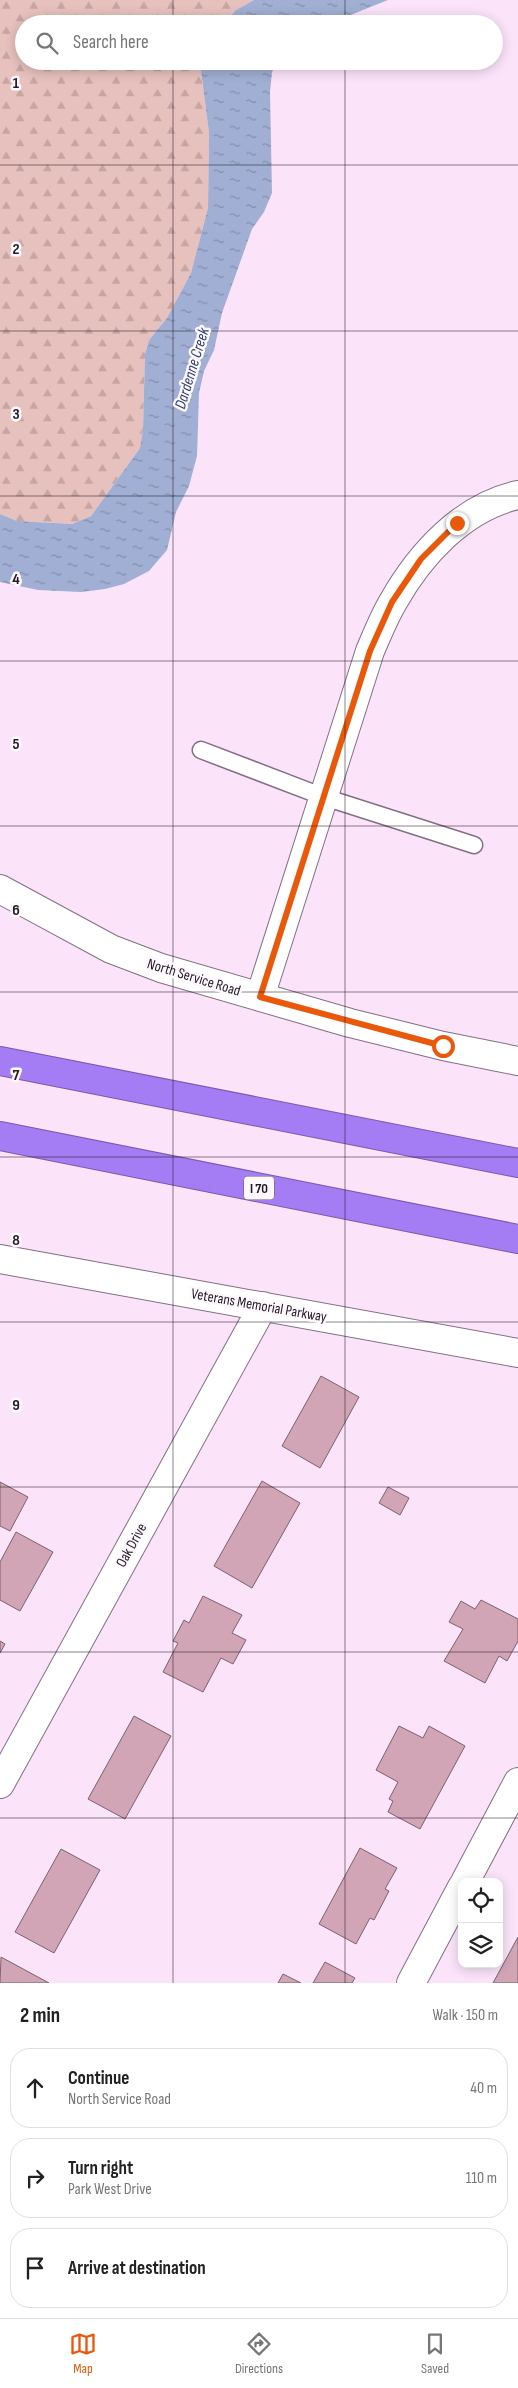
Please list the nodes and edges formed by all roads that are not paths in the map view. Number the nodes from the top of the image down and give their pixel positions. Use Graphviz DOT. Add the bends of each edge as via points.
graph roads {
  1 [pos="518,495"];
  2 [pos="202,750"];
  3 [pos="324,797"];
  4 [pos="474,845"];
  5 [pos="0,889"];
  6 [pos="260,997"];
  7 [pos="0,1061"];
  8 [pos="518,1061"];
  9 [pos="0,1136"];
  10 [pos="518,1162"];
  11 [pos="518,1239"];
  12 [pos="0,1259"];
  13 [pos="263,1306"];
  14 [pos="518,1353"];
  15 [pos="518,1782"];
  16 [pos="0,1784"];
  17 [pos="467,1878"];
  18 [pos="458,1895"];
  19 [pos="411,1983"];
  1 -- 3 [label="street" via="498,499 457,523 421,559 392,602 370,651"];
  2 -- 3 [label="lane"];
  3 -- 4 [label="lane"];
  3 -- 6 [label="street"];
  5 -- 6 [label="street, North Service Road" via="111,949"];
  6 -- 8 [label="street, North Service Road" via="443,1046"];
  7 -- 10 [label="highway"];
  9 -- 11 [label="highway, I 70"];
  12 -- 13 [label="street, Veterans Memorial Parkway"];
  13 -- 14 [label="street, Veterans Memorial Parkway"];
  13 -- 16 [label="street, Oak Drive"];
  15 -- 17 [label="street"];
  18 -- 19 [label="street"];
}
